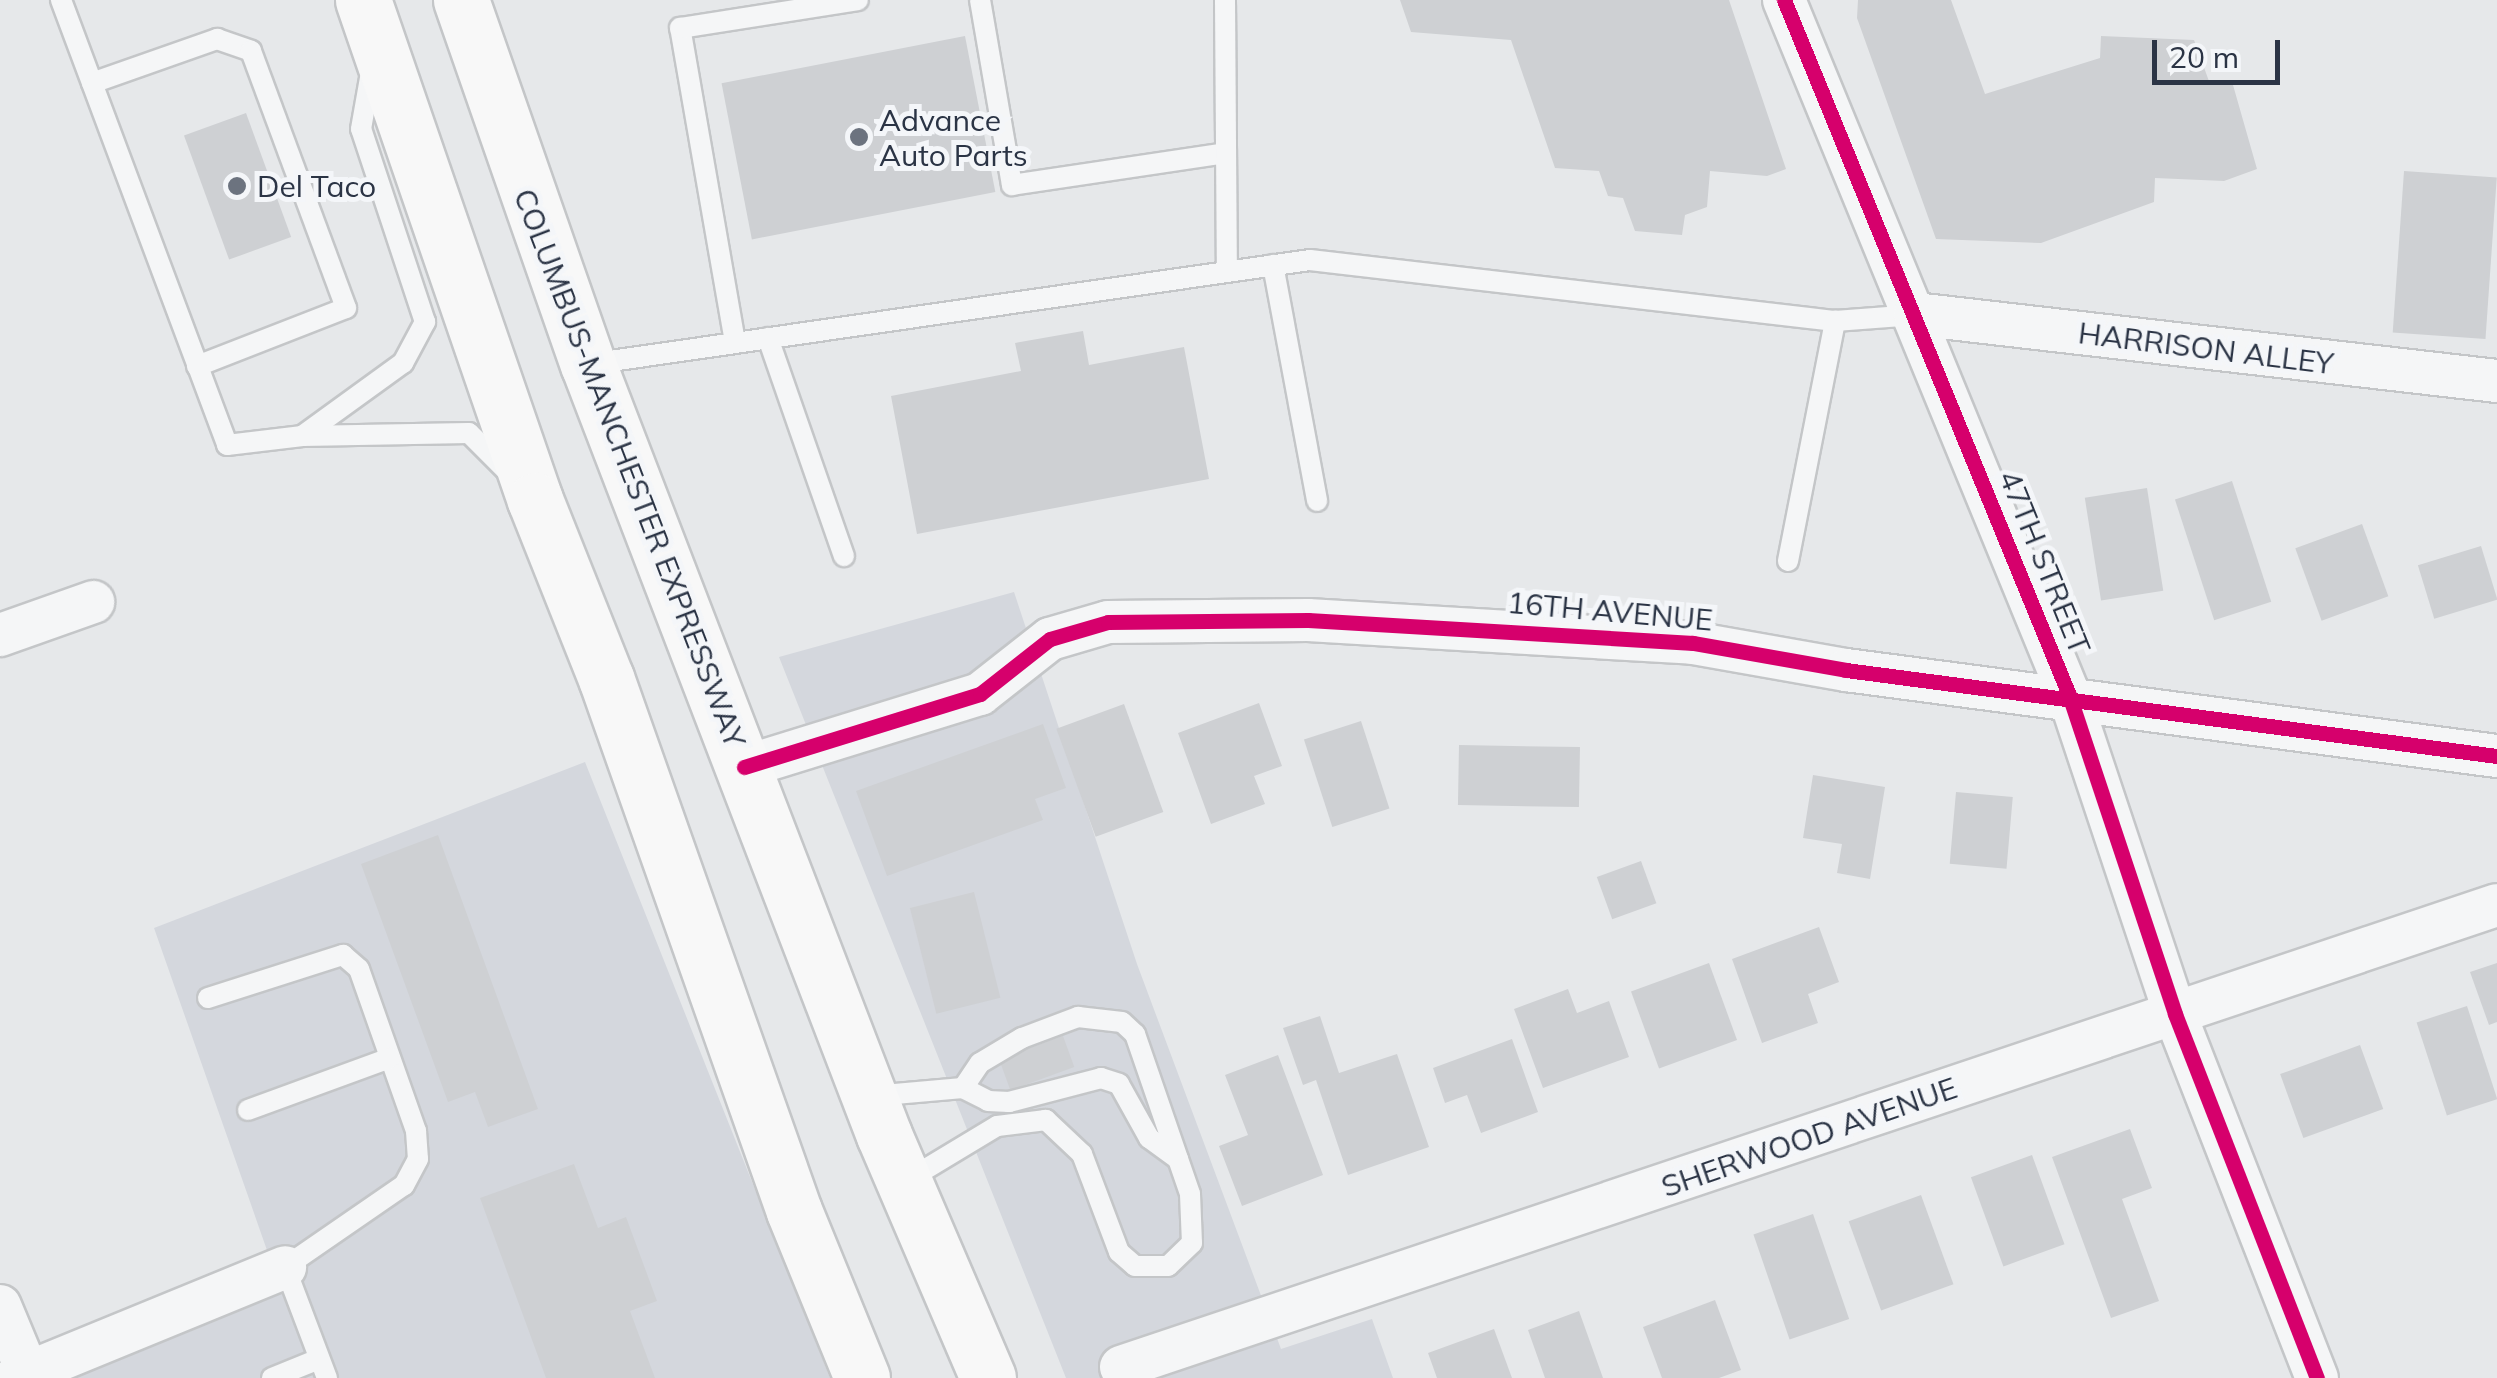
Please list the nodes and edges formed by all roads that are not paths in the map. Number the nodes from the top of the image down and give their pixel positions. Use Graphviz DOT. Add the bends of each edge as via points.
graph roads {
  1 [pos="61,0"];
  2 [pos="461,0"];
  3 [pos="858,0"];
  4 [pos="980,0"];
  5 [pos="1226,0"];
  6 [pos="1784,0"];
  7 [pos="369,20"];
  8 [pos="92,83"];
  9 [pos="1226,152"];
  10 [pos="1274,265"];
  11 [pos="1228,272"];
  12 [pos="1916,314"];
  13 [pos="1835,322"];
  14 [pos="768,338"];
  15 [pos="734,342"];
  16 [pos="588,364"];
  17 [pos="197,366"];
  18 [pos="2497,382"];
  19 [pos="302,436"];
  20 [pos="535,500"];
  21 [pos="1317,501"];
  22 [pos="844,556"];
  23 [pos="1788,561"];
  24 [pos="92,602"];
  25 [pos="0,635"];
  26 [pos="2069,695"];
  27 [pos="2497,756"];
  28 [pos="744,767"];
  29 [pos="2497,904"];
  30 [pos="208,998"];
  31 [pos="2175,1014"];
  32 [pos="390,1058"];
  33 [pos="964,1088"];
  34 [pos="870,1096"];
  35 [pos="248,1110"];
  36 [pos="1178,1159"];
  37 [pos="904,1182"];
  38 [pos="285,1267"];
  39 [pos="0,1306"];
  40 [pos="323,1368"];
  41 [pos="1121,1368"];
  42 [pos="24,1376"];
  43 [pos="272,1378"];
  44 [pos="862,1378"];
  45 [pos="988,1378"];
  46 [pos="2316,1378"];
  1 -- 8 [label="lane"];
  2 -- 16 [label="main road, COLUMBUS-MANCHESTER EXPRESSWAY"];
  3 -- 15 [label="lane" via="680,28"];
  4 -- 9 [label="lane" via="1012,185"];
  5 -- 9 [label="lane"];
  6 -- 12 [label="street, 47TH STREET"];
  7 -- 19 [label="lane" via="361,129 426,322 403,362"];
  7 -- 20 [label="main road"];
  8 -- 17 [label="lane"];
  8 -- 17 [label="lane" via="217,39 251,51 346,308"];
  9 -- 11 [label="lane"];
  10 -- 11 [label="lane"];
  10 -- 13 [label="lane" via="1310,260"];
  10 -- 21 [label="lane"];
  11 -- 14 [label="lane"];
  12 -- 13 [label="lane"];
  12 -- 18 [label="street, HARRISON ALLEY"];
  12 -- 26 [label="street, 47TH STREET"];
  13 -- 23 [label="lane"];
  14 -- 15 [label="lane"];
  14 -- 22 [label="lane"];
  15 -- 16 [label="lane"];
  16 -- 28 [label="main road, COLUMBUS-MANCHESTER EXPRESSWAY"];
  17 -- 19 [label="lane" via="227,445"];
  19 -- 20 [label="lane" via="469,434"];
  20 -- 44 [label="main road" via="606,678 794,1212"];
  24 -- 25 [label="street"];
  26 -- 27 [label="street, 16TH AVENUE"];
  26 -- 28 [label="street, 16TH AVENUE" via="1846,670 1674,641 1308,620 1108,622 1050,639 980,694"];
  26 -- 31 [label="street, 47TH STREET"];
  28 -- 34 [label="main road, COLUMBUS-MANCHESTER EXPRESSWAY"];
  29 -- 31 [label="street, SHERWOOD AVENUE"];
  30 -- 32 [label="lane" via="343,954 359,969"];
  31 -- 41 [label="street, SHERWOOD AVENUE"];
  31 -- 46 [label="street, 47TH STREET"];
  32 -- 35 [label="lane"];
  32 -- 38 [label="lane" via="416,1131 418,1159 404,1185"];
  33 -- 34 [label="lane"];
  33 -- 36 [label="lane" via="988,1101 1009,1102 1101,1078 1120,1084 1149,1138"];
  33 -- 36 [label="lane" via="998,1049 1078,1017 1106,1016 1134,1034"];
  34 -- 37 [label="main road, COLUMBUS-MANCHESTER EXPRESSWAY"];
  36 -- 37 [label="lane" via="1196,1219 1192,1243 1168,1266 1135,1266 1119,1252 1082,1154 1046,1120 997,1126"];
  37 -- 45 [label="main road, COLUMBUS-MANCHESTER EXPRESSWAY"];
  38 -- 40 [label="lane"];
  38 -- 42 [label="street"];
  39 -- 42 [label="street"];
  40 -- 43 [label="lane"];
}
